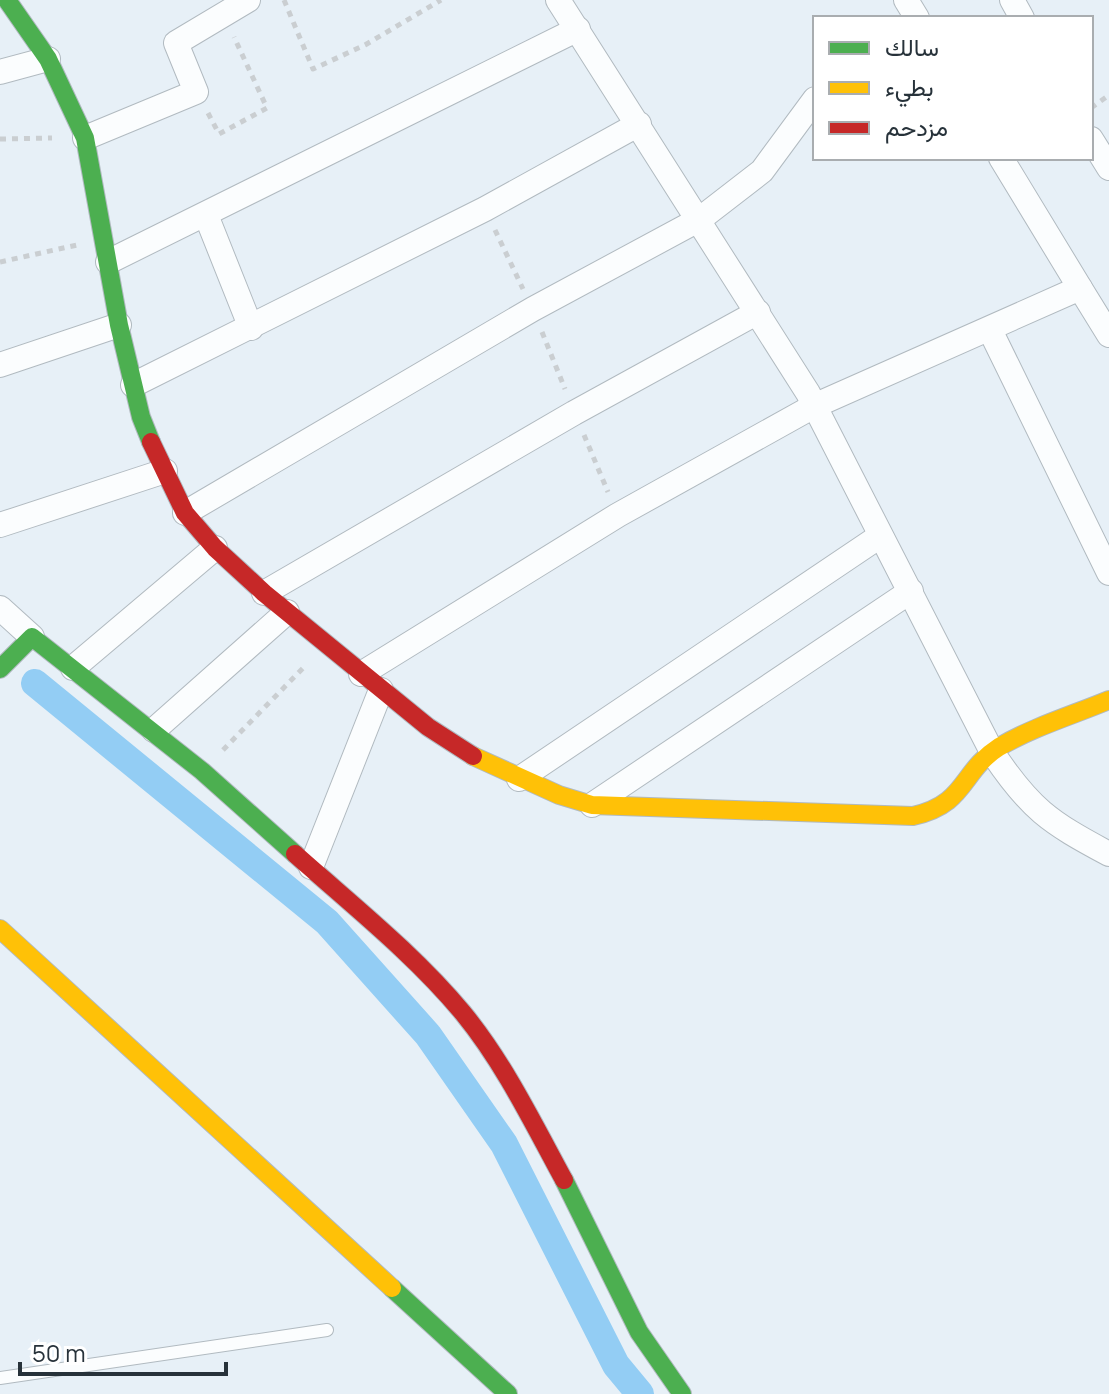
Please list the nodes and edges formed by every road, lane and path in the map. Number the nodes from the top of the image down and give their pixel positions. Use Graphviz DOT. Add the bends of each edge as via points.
graph roads {
  1 [pos="9,0"];
  2 [pos="248,0"];
  3 [pos="284,0"];
  4 [pos="441,0"];
  5 [pos="558,0"];
  6 [pos="224,14"];
  7 [pos="578,29"];
  8 [pos="48,59"];
  9 [pos="0,72"];
  10 [pos="196,92"];
  11 [pos="813,102"];
  12 [pos="639,124"];
  13 [pos="85,138"];
  14 [pos="0,139"];
  15 [pos="1093,142"];
  16 [pos="1002,160"];
  17 [pos="1109,168"];
  18 [pos="485,209"];
  19 [pos="206,215"];
  20 [pos="700,219"];
  21 [pos="107,251"];
  22 [pos="0,261"];
  23 [pos="1080,288"];
  24 [pos="533,309"];
  25 [pos="758,312"];
  26 [pos="119,325"];
  27 [pos="251,328"];
  28 [pos="990,330"];
  29 [pos="1109,335"];
  30 [pos="0,365"];
  31 [pos="133,385"];
  32 [pos="814,406"];
  33 [pos="574,413"];
  34 [pos="165,471"];
  35 [pos="185,513"];
  36 [pos="618,515"];
  37 [pos="0,525"];
  38 [pos="880,536"];
  39 [pos="215,548"];
  40 [pos="1109,573"];
  41 [pos="911,591"];
  42 [pos="264,593"];
  43 [pos="0,608"];
  44 [pos="287,612"];
  45 [pos="32,637"];
  46 [pos="325,645"];
  47 [pos="73,668"];
  48 [pos="0,669"];
  49 [pos="361,674"];
  50 [pos="381,690"];
  51 [pos="1109,700"];
  52 [pos="154,730"];
  53 [pos="992,752"];
  54 [pos="202,771"];
  55 [pos="519,779"];
  56 [pos="592,805"];
  57 [pos="1109,854"];
  58 [pos="311,867"];
  59 [pos="0,929"];
  60 [pos="327,1330"];
  61 [pos="0,1378"];
  62 [pos="508,1394"];
  63 [pos="682,1394"];
  1 -- 8 [label="street"];
  2 -- 6 [label="street"];
  3 -- 4 [label="path" via="313,69"];
  5 -- 7 [label="street"];
  6 -- 10 [label="street" via="176,43"];
  6 -- 10 [label="path" via="267,108 219,134"];
  7 -- 12 [label="street"];
  7 -- 19 [label="street"];
  8 -- 9 [label="street"];
  8 -- 13 [label="street"];
  10 -- 13 [label="street"];
  11 -- 20 [label="street" via="762,171"];
  12 -- 18 [label="street"];
  12 -- 20 [label="street"];
  13 -- 14 [label="path"];
  13 -- 21 [label="street"];
  15 -- 17 [label="street"];
  16 -- 23 [label="street"];
  18 -- 24 [label="path"];
  18 -- 27 [label="street"];
  19 -- 21 [label="street"];
  19 -- 27 [label="street"];
  20 -- 24 [label="street"];
  20 -- 25 [label="street"];
  21 -- 22 [label="path"];
  21 -- 26 [label="street"];
  23 -- 28 [label="street"];
  23 -- 29 [label="street"];
  24 -- 33 [label="path"];
  24 -- 35 [label="street"];
  25 -- 32 [label="street"];
  25 -- 33 [label="street"];
  26 -- 30 [label="street"];
  26 -- 31 [label="street"];
  27 -- 31 [label="street"];
  28 -- 32 [label="street"];
  28 -- 40 [label="street"];
  31 -- 34 [label="street"];
  32 -- 36 [label="street"];
  32 -- 38 [label="street"];
  33 -- 36 [label="path"];
  33 -- 42 [label="street"];
  34 -- 35 [label="street"];
  34 -- 37 [label="street"];
  35 -- 39 [label="street"];
  36 -- 49 [label="street"];
  38 -- 41 [label="street"];
  38 -- 55 [label="street"];
  39 -- 42 [label="street"];
  39 -- 47 [label="street"];
  41 -- 53 [label="street"];
  41 -- 56 [label="street"];
  42 -- 44 [label="street"];
  43 -- 45 [label="street"];
  44 -- 46 [label="street"];
  44 -- 52 [label="street"];
  45 -- 47 [label="street"];
  45 -- 48 [label="street"];
  46 -- 49 [label="street"];
  46 -- 54 [label="path"];
  47 -- 52 [label="street"];
  49 -- 50 [label="street"];
  50 -- 55 [label="street" via="428,727"];
  50 -- 58 [label="street"];
  51 -- 53 [label="street"];
  52 -- 54 [label="street"];
  53 -- 56 [label="street" via="949,804 938,812 913,816"];
  53 -- 57 [label="street" via="1042,816"];
  54 -- 58 [label="street"];
  55 -- 56 [label="street"];
  58 -- 63 [label="street" via="416,963 463,1013 500,1064 639,1332"];
  59 -- 62 [label="street"];
  60 -- 61 [label="lane"];
}
